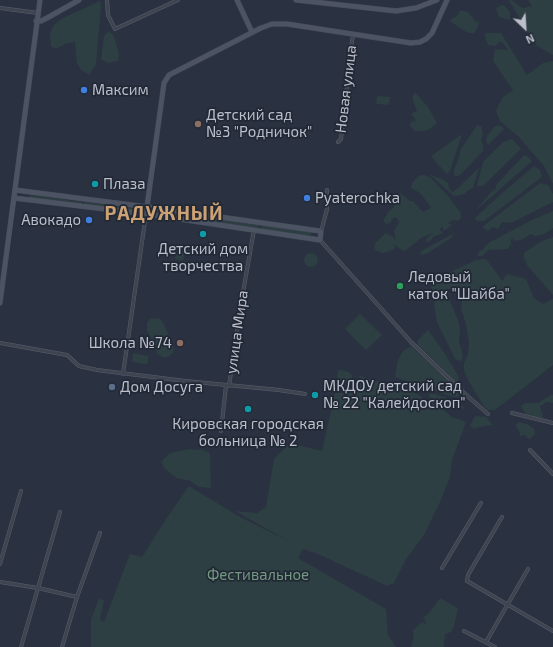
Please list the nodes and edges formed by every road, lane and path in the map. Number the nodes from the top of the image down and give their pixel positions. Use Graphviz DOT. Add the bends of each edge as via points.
graph roads {
  1 [pos="40,0"];
  2 [pos="80,0"];
  3 [pos="107,0"];
  4 [pos="178,0"];
  5 [pos="238,0"];
  6 [pos="296,0"];
  7 [pos="437,0"];
  8 [pos="447,0"];
  9 [pos="0,8"];
  10 [pos="38,13"];
  11 [pos="36,21"];
  12 [pos="252,32"];
  13 [pos="353,35"];
  14 [pos="338,142"];
  15 [pos="15,190"];
  16 [pos="327,190"];
  17 [pos="14,198"];
  18 [pos="147,207"];
  19 [pos="146,214"];
  20 [pos="254,230"];
  21 [pos="321,232"];
  22 [pos="320,240"];
  23 [pos="0,303"];
  24 [pos="0,344"];
  25 [pos="123,374"];
  26 [pos="228,386"];
  27 [pos="306,394"];
  28 [pos="512,413"];
  29 [pos="488,414"];
  30 [pos="553,418"];
  31 [pos="551,423"];
  32 [pos="221,431"];
  33 [pos="530,450"];
  34 [pos="553,467"];
  35 [pos="550,470"];
  36 [pos="553,474"];
  37 [pos="21,491"];
  38 [pos="480,503"];
  39 [pos="60,512"];
  40 [pos="502,517"];
  41 [pos="100,533"];
  42 [pos="0,564"];
  43 [pos="442,568"];
  44 [pos="528,569"];
  45 [pos="0,582"];
  46 [pos="38,588"];
  47 [pos="77,597"];
  48 [pos="507,605"];
  49 [pos="464,630"];
  50 [pos="553,631"];
  51 [pos="486,642"];
  52 [pos="21,647"];
  53 [pos="62,647"];
  54 [pos="495,647"];
  1 -- 10 [label="street"];
  2 -- 11 [label="street" via="41,21"];
  3 -- 4 [label="street" via="108,14 115,29"];
  5 -- 12 [label="street"];
  6 -- 7 [label="street" via="396,11 416,8"];
  8 -- 13 [label="street" via="432,33 420,42"];
  9 -- 10 [label="street"];
  10 -- 11 [label="street"];
  11 -- 15 [label="street"];
  12 -- 13 [label="street" via="266,26 287,24"];
  12 -- 18 [label="street" via="171,73 166,78"];
  13 -- 14 [label="street, Новая улица" via="341,139"];
  15 -- 17 [label="street"];
  15 -- 18 [label="street"];
  16 -- 21 [label="street" via="327,208"];
  17 -- 19 [label="street"];
  17 -- 23 [label="street"];
  18 -- 19 [label="street"];
  18 -- 21 [label="street"];
  19 -- 20 [label="street"];
  19 -- 25 [label="street"];
  20 -- 22 [label="street"];
  20 -- 26 [label="street, улица Мира"];
  21 -- 22 [label="street"];
  22 -- 29 [label="street" via="411,342"];
  24 -- 25 [label="street" via="67,355 81,367"];
  25 -- 26 [label="street"];
  26 -- 27 [label="street"];
  26 -- 32 [label="street, улица Мира"];
  28 -- 31 [label="street"];
  30 -- 31 [label="street"];
  33 -- 35 [label="street"];
  34 -- 35 [label="street"];
  35 -- 36 [label="street"];
  37 -- 42 [label="street"];
  38 -- 43 [label="street"];
  39 -- 46 [label="street"];
  40 -- 48 [label="street" via="466,581"];
  41 -- 47 [label="street"];
  44 -- 48 [label="street"];
  45 -- 46 [label="street"];
  46 -- 47 [label="street"];
  46 -- 52 [label="street"];
  47 -- 53 [label="street"];
  48 -- 50 [label="street"];
  48 -- 51 [label="street"];
  49 -- 51 [label="street"];
  51 -- 54 [label="street"];
}
